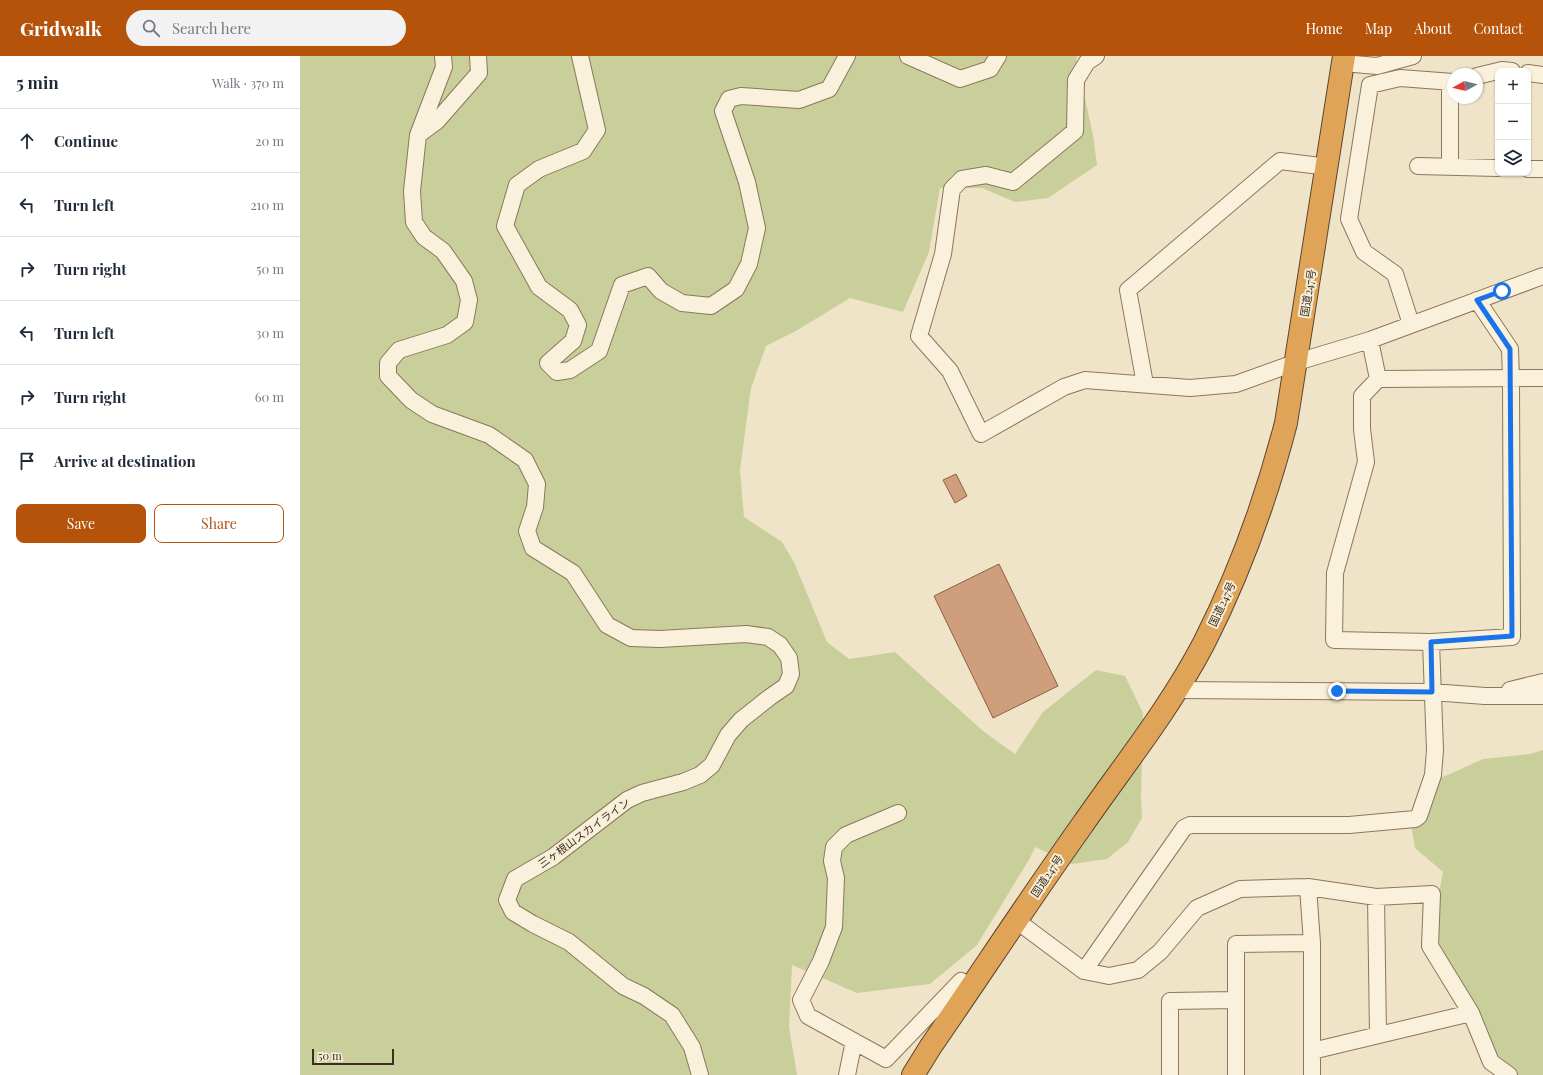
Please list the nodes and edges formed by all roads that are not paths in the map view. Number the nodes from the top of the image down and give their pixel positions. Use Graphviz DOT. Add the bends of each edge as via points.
graph roads {
  1 [pos="444,56"];
  2 [pos="478,56"];
  3 [pos="580,56"];
  4 [pos="846,56"];
  5 [pos="908,56"];
  6 [pos="998,56"];
  7 [pos="1096,56"];
  8 [pos="1412,56"];
  9 [pos="1344,59"];
  10 [pos="1495,72"];
  11 [pos="1531,73"];
  12 [pos="1483,75"];
  13 [pos="1543,75"];
  14 [pos="1447,82"];
  15 [pos="1451,104"];
  16 [pos="418,135"];
  17 [pos="1418,166"];
  18 [pos="1450,166"];
  19 [pos="1328,168"];
  20 [pos="1495,168"];
  21 [pos="1531,169"];
  22 [pos="1543,169"];
  23 [pos="1543,276"];
  24 [pos="1477,300"];
  25 [pos="1411,324"];
  26 [pos="1370,340"];
  27 [pos="1297,362"];
  28 [pos="1511,378"];
  29 [pos="1543,378"];
  30 [pos="1378,379"];
  31 [pos="1145,384"];
  32 [pos="1431,642"];
  33 [pos="1543,682"];
  34 [pos="1178,690"];
  35 [pos="1432,692"];
  36 [pos="1486,696"];
  37 [pos="1543,696"];
  38 [pos="1543,706"];
  39 [pos="898,813"];
  40 [pos="1308,887"];
  41 [pos="1376,896"];
  42 [pos="1017,921"];
  43 [pos="1312,943"];
  44 [pos="1084,971"];
  45 [pos="972,987"];
  46 [pos="1236,1000"];
  47 [pos="1471,1013"];
  48 [pos="1378,1035"];
  49 [pos="854,1041"];
  50 [pos="1312,1051"];
  51 [pos="700,1075"];
  52 [pos="847,1075"];
  53 [pos="913,1075"];
  54 [pos="1170,1075"];
  55 [pos="1236,1075"];
  56 [pos="1312,1075"];
  57 [pos="1509,1075"];
  1 -- 16 [label="street, 三ヶ根山スカイライン" via="444,67"];
  2 -- 16 [label="street" via="479,74 437,121"];
  3 -- 4 [label="street" via="597,130 583,151 539,168 517,185 505,226 538,287 570,310 578,325 573,341 548,363 557,372 570,370 599,350 622,285 648,276 661,291 682,303 711,306 736,288 749,264 757,228 748,182 723,111 728,99 741,96 799,100 811,96 829,89"];
  5 -- 6 [label="street" via="960,79 990,69"];
  7 -- 31 [label="street" via="1087,62 1076,80 1075,131 1013,182 986,175 962,179 952,189 943,254 919,336 950,371 982,434 1064,387 1085,380"];
  8 -- 9 [label="street" via="1377,66"];
  9 -- 19 [label="highway, 国道247号"];
  10 -- 12 [label="street"];
  11 -- 13 [label="street"];
  14 -- 25 [label="street" via="1400,78 1370,84 1349,220 1364,252 1394,274"];
  15 -- 18 [label="street"];
  16 -- 51 [label="street, 三ヶ根山スカイライン" via="412,191 414,222 424,237 443,251 464,281 469,300 465,322 447,334 399,350 388,363 388,376 411,400 432,414 489,435 525,460 537,484 535,507 527,531 533,548 573,573 607,625 631,638 660,639 746,634 768,637 780,645 789,658 791,674 786,686 741,720 728,735 712,765 700,775 683,782 642,793 627,800 553,858 516,879 507,900 514,912 569,942 623,986 672,1014 692,1047"];
  17 -- 18 [label="street"];
  18 -- 20 [label="street"];
  19 -- 27 [label="highway, 国道247号"];
  19 -- 31 [label="street" via="1280,161 1128,290"];
  21 -- 22 [label="street"];
  23 -- 24 [label="street"];
  24 -- 25 [label="street"];
  24 -- 28 [label="street" via="1510,349"];
  25 -- 26 [label="street"];
  26 -- 27 [label="street"];
  26 -- 30 [label="street"];
  27 -- 31 [label="street" via="1236,384 1190,388"];
  27 -- 34 [label="highway, 国道247号" via="1286,423 1273,473 1245,554 1204,642"];
  28 -- 29 [label="street"];
  28 -- 30 [label="street"];
  28 -- 32 [label="street" via="1512,636"];
  30 -- 32 [label="street" via="1362,396 1366,462 1335,573 1334,640"];
  32 -- 35 [label="street"];
  33 -- 36 [label="street"];
  34 -- 35 [label="street"];
  34 -- 42 [label="highway, 国道247号"];
  35 -- 36 [label="street"];
  35 -- 44 [label="street" via="1435,750 1433,774 1419,816 1415,819 1349,825 1190,825 1184,828"];
  36 -- 37 [label="street"];
  36 -- 38 [label="street"];
  39 -- 49 [label="street" via="846,835 834,847 834,928 801,1000 808,1016"];
  40 -- 41 [label="street"];
  40 -- 43 [label="street"];
  40 -- 44 [label="street" via="1240,889 1197,908 1160,952 1138,970 1109,976"];
  41 -- 47 [label="street" via="1432,894 1430,946"];
  41 -- 48 [label="street"];
  42 -- 44 [label="street"];
  42 -- 45 [label="highway, 国道247号"];
  43 -- 46 [label="street" via="1236,944"];
  43 -- 50 [label="street"];
  45 -- 49 [label="street" via="961,981 886,1059"];
  45 -- 53 [label="highway, 国道247号"];
  46 -- 54 [label="street" via="1170,1001"];
  46 -- 55 [label="street"];
  47 -- 48 [label="street"];
  47 -- 57 [label="street" via="1491,1062"];
  48 -- 50 [label="street"];
  49 -- 52 [label="street"];
  50 -- 56 [label="street"];
}
